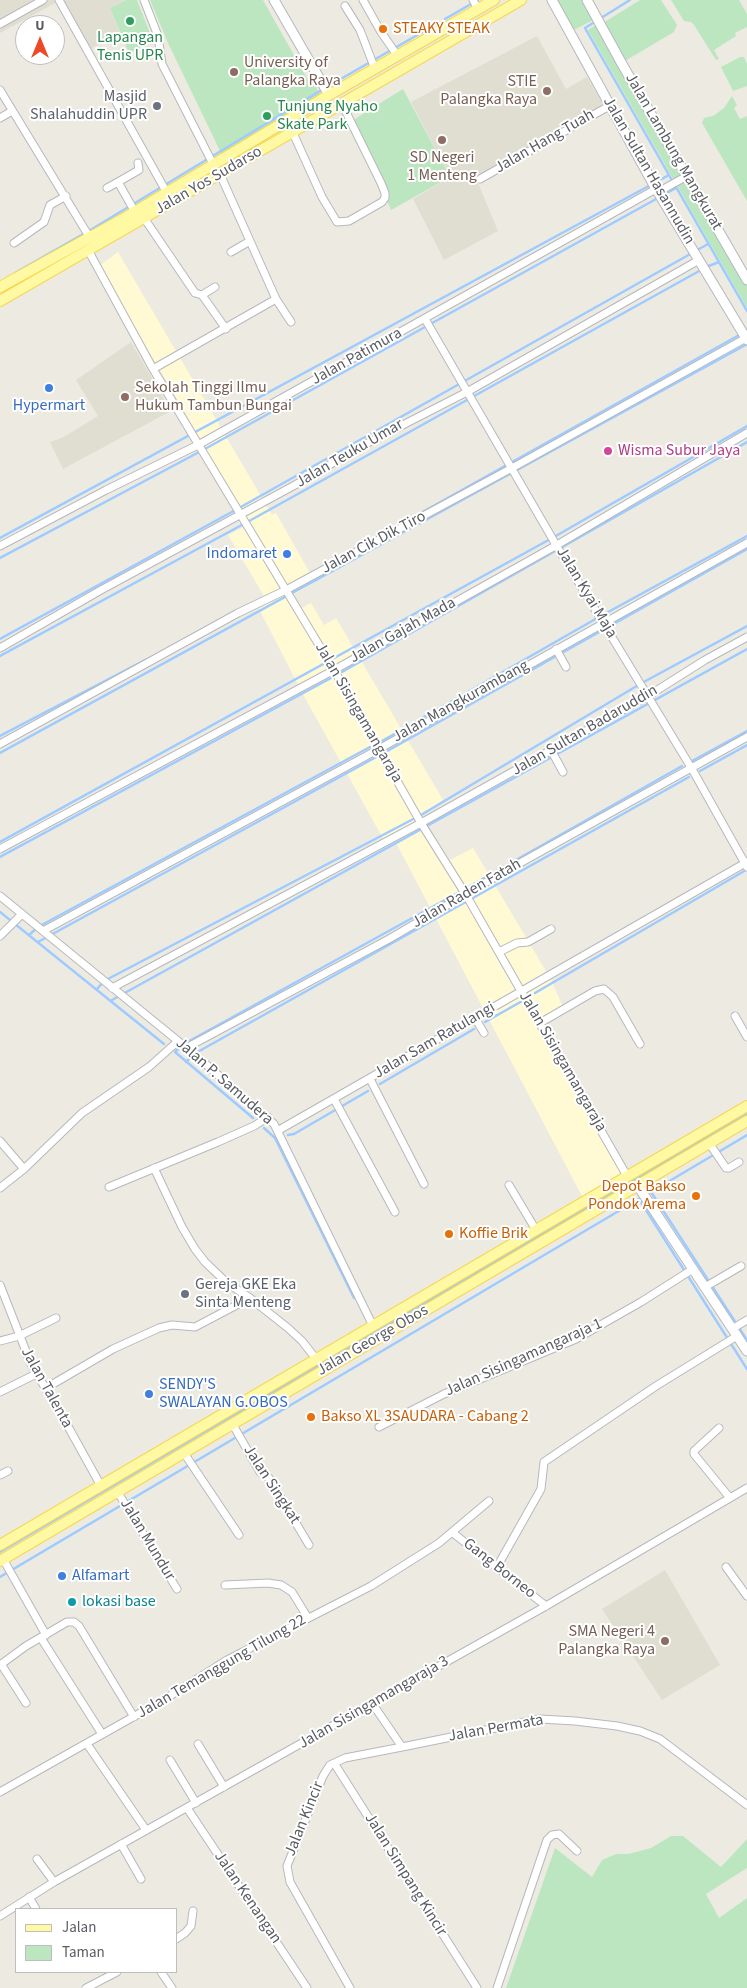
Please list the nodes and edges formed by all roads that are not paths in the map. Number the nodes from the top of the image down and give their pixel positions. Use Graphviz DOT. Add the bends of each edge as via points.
graph roads {
  1 [pos="43,0"];
  2 [pos="59,0"];
  3 [pos="144,0"];
  4 [pos="274,0"];
  5 [pos="363,0"];
  6 [pos="494,0"];
  7 [pos="522,0"];
  8 [pos="552,0"];
  9 [pos="588,0"];
  10 [pos="475,5"];
  11 [pos="345,6"];
  12 [pos="0,24"];
  13 [pos="448,26"];
  14 [pos="437,33"];
  15 [pos="455,38"];
  16 [pos="445,44"];
  17 [pos="398,55"];
  18 [pos="374,68"];
  19 [pos="0,90"];
  20 [pos="329,95"];
  21 [pos="342,104"];
  22 [pos="611,105"];
  23 [pos="12,111"];
  24 [pos="0,118"];
  25 [pos="293,133"];
  26 [pos="138,163"];
  27 [pos="213,164"];
  28 [pos="220,174"];
  29 [pos="686,176"];
  30 [pos="480,179"];
  31 [pos="118,182"];
  32 [pos="107,188"];
  33 [pos="657,190"];
  34 [pos="167,193"];
  35 [pos="66,196"];
  36 [pos="140,215"];
  37 [pos="88,234"];
  38 [pos="250,241"];
  39 [pos="14,243"];
  40 [pos="88,250"];
  41 [pos="231,252"];
  42 [pos="699,260"];
  43 [pos="747,280"];
  44 [pos="0,287"];
  45 [pos="216,287"];
  46 [pos="202,296"];
  47 [pos="276,298"];
  48 [pos="0,301"];
  49 [pos="425,319"];
  50 [pos="291,322"];
  51 [pos="226,329"];
  52 [pos="747,339"];
  53 [pos="153,369"];
  54 [pos="466,392"];
  55 [pos="747,433"];
  56 [pos="198,445"];
  57 [pos="512,468"];
  58 [pos="240,515"];
  59 [pos="747,543"];
  60 [pos="557,545"];
  61 [pos="0,546"];
  62 [pos="286,590"];
  63 [pos="603,622"];
  64 [pos="747,637"];
  65 [pos="0,648"];
  66 [pos="556,649"];
  67 [pos="566,667"];
  68 [pos="334,670"];
  69 [pos="648,696"];
  70 [pos="747,737"];
  71 [pos="0,744"];
  72 [pos="379,749"];
  73 [pos="551,750"];
  74 [pos="692,769"];
  75 [pos="563,772"];
  76 [pos="421,823"];
  77 [pos="0,848"];
  78 [pos="746,864"];
  79 [pos="466,895"];
  80 [pos="0,896"];
  81 [pos="22,914"];
  82 [pos="551,929"];
  83 [pos="43,932"];
  84 [pos="0,936"];
  85 [pos="499,952"];
  86 [pos="112,988"];
  87 [pos="522,992"];
  88 [pos="735,1016"];
  89 [pos="475,1018"];
  90 [pos="540,1024"];
  91 [pos="484,1033"];
  92 [pos="747,1037"];
  93 [pos="177,1042"];
  94 [pos="640,1044"];
  95 [pos="186,1048"];
  96 [pos="370,1079"];
  97 [pos="334,1099"];
  98 [pos="747,1106"];
  99 [pos="268,1117"];
  100 [pos="747,1121"];
  101 [pos="278,1130"];
  102 [pos="693,1138"];
  103 [pos="0,1141"];
  104 [pos="705,1145"];
  105 [pos="740,1162"];
  106 [pos="154,1168"];
  107 [pos="24,1169"];
  108 [pos="627,1176"];
  109 [pos="424,1184"];
  110 [pos="509,1185"];
  111 [pos="638,1186"];
  112 [pos="109,1187"];
  113 [pos="0,1188"];
  114 [pos="395,1212"];
  115 [pos="536,1230"];
  116 [pos="485,1261"];
  117 [pos="741,1266"];
  118 [pos="693,1269"];
  119 [pos="492,1272"];
  120 [pos="0,1285"];
  121 [pos="705,1287"];
  122 [pos="250,1298"];
  123 [pos="56,1318"];
  124 [pos="747,1320"];
  125 [pos="373,1326"];
  126 [pos="734,1333"];
  127 [pos="19,1336"];
  128 [pos="0,1341"];
  129 [pos="747,1351"];
  130 [pos="317,1360"];
  131 [pos="36,1374"];
  132 [pos="46,1388"];
  133 [pos="0,1392"];
  134 [pos="233,1425"];
  135 [pos="379,1427"];
  136 [pos="719,1428"];
  137 [pos="184,1453"];
  138 [pos="8,1471"];
  139 [pos="0,1475"];
  140 [pos="101,1486"];
  141 [pos="747,1488"];
  142 [pos="117,1491"];
  143 [pos="730,1498"];
  144 [pos="488,1501"];
  145 [pos="453,1533"];
  146 [pos="239,1535"];
  147 [pos="0,1546"];
  148 [pos="309,1546"];
  149 [pos="2,1560"];
  150 [pos="497,1567"];
  151 [pos="726,1567"];
  152 [pos="225,1585"];
  153 [pos="176,1589"];
  154 [pos="747,1596"];
  155 [pos="546,1606"];
  156 [pos="308,1618"];
  157 [pos="44,1636"];
  158 [pos="0,1665"];
  159 [pos="26,1703"];
  160 [pos="372,1703"];
  161 [pos="134,1717"];
  162 [pos="102,1734"];
  163 [pos="87,1744"];
  164 [pos="198,1744"];
  165 [pos="402,1747"];
  166 [pos="170,1760"];
  167 [pos="334,1763"];
  168 [pos="224,1787"];
  169 [pos="0,1792"];
  170 [pos="196,1802"];
  171 [pos="747,1805"];
  172 [pos="187,1808"];
  173 [pos="146,1830"];
  174 [pos="121,1844"];
  175 [pos="577,1851"];
  176 [pos="37,1859"];
  177 [pos="141,1879"];
  178 [pos="54,1882"];
  179 [pos="29,1897"];
  180 [pos="35,1908"];
  181 [pos="193,1911"];
  182 [pos="0,1916"];
  183 [pos="178,1938"];
  184 [pos="115,1973"];
  185 [pos="162,1973"];
  186 [pos="86,1988"];
  187 [pos="172,1988"];
  188 [pos="307,1988"];
  189 [pos="350,1988"];
  190 [pos="476,1988"];
  191 [pos="498,1988"];
  1 -- 12 [label="street"];
  2 -- 34 [label="street"];
  3 -- 27 [label="street" via="160,46 162,64"];
  4 -- 20 [label="street"];
  5 -- 17 [label="street"];
  6 -- 10 [label="main road, Jalan Yos Sudarso"];
  7 -- 15 [label="main road, Jalan Yos Sudarso"];
  8 -- 22 [label="street, Jalan Sultan Hasannudin"];
  9 -- 29 [label="street, Jalan Lambung Mangkurat"];
  10 -- 13 [label="main road, Jalan Yos Sudarso"];
  11 -- 18 [label="street" via="360,30"];
  13 -- 14 [label="main road, Jalan Yos Sudarso"];
  13 -- 15 [label="main road"];
  14 -- 16 [label="main road"];
  14 -- 17 [label="main road, Jalan Yos Sudarso"];
  15 -- 16 [label="main road, Jalan Yos Sudarso"];
  16 -- 21 [label="main road, Jalan Yos Sudarso"];
  17 -- 18 [label="main road, Jalan Yos Sudarso"];
  18 -- 20 [label="main road, Jalan Yos Sudarso"];
  19 -- 23 [label="street"];
  20 -- 27 [label="main road, Jalan Yos Sudarso"];
  21 -- 25 [label="main road, Jalan Yos Sudarso"];
  21 -- 25 [label="street" via="381,183 385,193 382,202 349,221 337,222"];
  22 -- 30 [label="street, Jalan Hang Tuah"];
  22 -- 33 [label="street, Jalan Sultan Hasannudin"];
  23 -- 24 [label="street"];
  23 -- 35 [label="street"];
  25 -- 28 [label="main road, Jalan Yos Sudarso"];
  26 -- 31 [label="street" via="139,170"];
  27 -- 34 [label="main road, Jalan Yos Sudarso"];
  28 -- 36 [label="main road, Jalan Yos Sudarso"];
  28 -- 38 [label="street"];
  29 -- 33 [label="street, Jalan Patimura"];
  29 -- 43 [label="street, Jalan Lambung Mangkurat"];
  31 -- 32 [label="street"];
  31 -- 36 [label="street"];
  33 -- 42 [label="street, Jalan Sultan Hasannudin"];
  33 -- 49 [label="street, Jalan Patimura"];
  34 -- 36 [label="main road, Jalan Yos Sudarso"];
  35 -- 37 [label="street"];
  35 -- 39 [label="street" via="50,206 44,222"];
  36 -- 37 [label="main road, Jalan Yos Sudarso"];
  36 -- 40 [label="main road, Jalan Yos Sudarso"];
  36 -- 46 [label="street" via="195,293"];
  37 -- 44 [label="main road, Jalan Yos Sudarso"];
  38 -- 41 [label="street"];
  38 -- 47 [label="street"];
  40 -- 48 [label="main road, Jalan Yos Sudarso"];
  40 -- 53 [label="street, Jalan Sisingamangaraja"];
  42 -- 52 [label="street, Jalan Sultan Hasannudin"];
  42 -- 54 [label="street, Jalan Teuku Umar"];
  45 -- 46 [label="street"];
  46 -- 51 [label="street"];
  47 -- 50 [label="street"];
  47 -- 51 [label="street"];
  49 -- 54 [label="street, Jalan Kyai Maja"];
  49 -- 56 [label="street, Jalan Patimura"];
  51 -- 53 [label="street"];
  52 -- 57 [label="street, Jalan Cik Dik Tiro"];
  53 -- 56 [label="street, Jalan Sisingamangaraja"];
  54 -- 57 [label="street, Jalan Kyai Maja"];
  54 -- 58 [label="street, Jalan Teuku Umar"];
  55 -- 60 [label="street, Jalan Gajah Mada"];
  56 -- 58 [label="street, Jalan Sisingamangaraja"];
  56 -- 61 [label="street, Jalan Patimura"];
  57 -- 60 [label="street, Jalan Kyai Maja"];
  57 -- 62 [label="street, Jalan Cik Dik Tiro"];
  58 -- 62 [label="street, Jalan Sisingamangaraja"];
  58 -- 65 [label="street, Jalan Teuku Umar"];
  59 -- 63 [label="street, Jalan Mangkurambang"];
  60 -- 63 [label="street, Jalan Kyai Maja"];
  60 -- 68 [label="street, Jalan Gajah Mada"];
  62 -- 68 [label="street, Jalan Sisingamangaraja"];
  62 -- 71 [label="street, Jalan Cik Dik Tiro"];
  63 -- 66 [label="street, Jalan Mangkurambang"];
  63 -- 69 [label="street, Jalan Kyai Maja"];
  64 -- 69 [label="street, Jalan Sultan Badaruddin"];
  66 -- 67 [label="street"];
  66 -- 72 [label="street, Jalan Mangkurambang"];
  68 -- 72 [label="street, Jalan Sisingamangaraja"];
  68 -- 77 [label="street, Jalan Gajah Mada"];
  69 -- 73 [label="street, Jalan Sultan Badaruddin"];
  69 -- 74 [label="street, Jalan Kyai Maja"];
  70 -- 74 [label="street, Jalan Raden Fatah"];
  72 -- 76 [label="street, Jalan Sisingamangaraja"];
  72 -- 83 [label="street, Jalan Mangkurambang"];
  73 -- 75 [label="street"];
  73 -- 76 [label="street, Jalan Sultan Badaruddin"];
  74 -- 78 [label="street, Jalan Kyai Maja"];
  74 -- 79 [label="street, Jalan Raden Fatah"];
  76 -- 79 [label="street, Jalan Sisingamangaraja"];
  76 -- 86 [label="street, Jalan Sultan Badaruddin"];
  78 -- 87 [label="street, Jalan Sam Ratulangi"];
  79 -- 85 [label="street, Jalan Sisingamangaraja"];
  79 -- 95 [label="street, Jalan Raden Fatah"];
  80 -- 81 [label="street, Jalan P. Samudera"];
  81 -- 83 [label="street, Jalan P. Samudera"];
  81 -- 84 [label="street"];
  82 -- 85 [label="street" via="528,942"];
  83 -- 86 [label="street, Jalan P. Samudera"];
  85 -- 87 [label="street, Jalan Sisingamangaraja"];
  86 -- 93 [label="street, Jalan P. Samudera"];
  87 -- 89 [label="street, Jalan Sam Ratulangi"];
  87 -- 90 [label="street, Jalan Sisingamangaraja"];
  88 -- 92 [label="street"];
  89 -- 91 [label="street"];
  89 -- 96 [label="street, Jalan Sam Ratulangi"];
  90 -- 94 [label="street" via="595,991 604,989"];
  90 -- 108 [label="street, Jalan Sisingamangaraja"];
  93 -- 95 [label="street, Jalan P. Samudera"];
  93 -- 107 [label="street" via="148,1067 82,1113"];
  95 -- 99 [label="street, Jalan P. Samudera"];
  96 -- 97 [label="street, Jalan Sam Ratulangi"];
  96 -- 109 [label="street"];
  97 -- 101 [label="street, Jalan Sam Ratulangi"];
  97 -- 114 [label="street"];
  98 -- 102 [label="main road, Jalan George Obos"];
  99 -- 101 [label="street, Jalan P. Samudera"];
  99 -- 106 [label="street"];
  100 -- 104 [label="main road, Jalan George Obos"];
  101 -- 125 [label="street, Jalan P. Samudera"];
  102 -- 104 [label="main road"];
  102 -- 108 [label="main road, Jalan George Obos"];
  103 -- 107 [label="street"];
  104 -- 105 [label="street" via="726,1168"];
  104 -- 111 [label="main road, Jalan George Obos"];
  106 -- 112 [label="street"];
  106 -- 122 [label="street" via="195,1249 216,1274"];
  107 -- 113 [label="street"];
  108 -- 115 [label="main road, Jalan George Obos"];
  110 -- 115 [label="street"];
  111 -- 118 [label="street"];
  111 -- 119 [label="main road, Jalan George Obos"];
  115 -- 116 [label="main road, Jalan George Obos"];
  116 -- 119 [label="main road"];
  116 -- 125 [label="main road, Jalan George Obos"];
  117 -- 121 [label="street"];
  118 -- 121 [label="street"];
  118 -- 135 [label="street, Jalan Sisingamangaraja 1" via="576,1339 444,1394"];
  119 -- 134 [label="main road, Jalan George Obos"];
  120 -- 127 [label="street, Jalan Talenta"];
  121 -- 126 [label="street"];
  122 -- 130 [label="street" via="302,1341"];
  122 -- 132 [label="street" via="195,1327 172,1325 159,1328 114,1349"];
  123 -- 127 [label="street"];
  124 -- 126 [label="street"];
  125 -- 130 [label="main road, Jalan George Obos"];
  126 -- 129 [label="street"];
  126 -- 150 [label="street" via="545,1461 541,1489"];
  127 -- 128 [label="street"];
  127 -- 131 [label="street, Jalan Talenta"];
  130 -- 140 [label="main road, Jalan George Obos"];
  131 -- 132 [label="street, Jalan Talenta"];
  131 -- 133 [label="street"];
  132 -- 140 [label="street, Jalan Talenta"];
  134 -- 137 [label="main road, Jalan George Obos"];
  134 -- 148 [label="street, Jalan Singkat"];
  136 -- 143 [label="street" via="694,1454"];
  137 -- 142 [label="main road, Jalan George Obos"];
  137 -- 146 [label="street"];
  138 -- 139 [label="street"];
  140 -- 147 [label="main road, Jalan George Obos"];
  141 -- 143 [label="street, Jalan Sisingamangaraja 3"];
  142 -- 149 [label="main road, Jalan George Obos"];
  142 -- 153 [label="street, Jalan Mundur"];
  143 -- 155 [label="street, Jalan Sisingamangaraja 3"];
  144 -- 145 [label="street, Jalan Temanggung Tilung 22"];
  145 -- 150 [label="street, Gang Borneo"];
  145 -- 156 [label="street, Jalan Temanggung Tilung 22" via="372,1586"];
  149 -- 157 [label="street"];
  150 -- 155 [label="street, Gang Borneo"];
  151 -- 154 [label="street"];
  152 -- 156 [label="street" via="281,1585 292,1592"];
  155 -- 160 [label="street, Jalan Sisingamangaraja 3"];
  156 -- 161 [label="street, Jalan Temanggung Tilung 22" via="227,1660"];
  157 -- 158 [label="street"];
  157 -- 161 [label="street" via="67,1622 76,1624"];
  157 -- 162 [label="street"];
  158 -- 159 [label="street"];
  160 -- 165 [label="street"];
  160 -- 168 [label="street, Jalan Sisingamangaraja 3"];
  161 -- 162 [label="street, Jalan Temanggung Tilung 22"];
  162 -- 163 [label="street, Jalan Temanggung Tilung 22"];
  163 -- 169 [label="street, Jalan Temanggung Tilung 22"];
  163 -- 173 [label="street"];
  164 -- 168 [label="street"];
  165 -- 167 [label="street, Jalan Kincir"];
  165 -- 171 [label="street, Jalan Permata" via="540,1719 617,1726 660,1739"];
  166 -- 170 [label="street"];
  167 -- 189 [label="street, Jalan Kincir" via="323,1776 288,1861 287,1871 290,1882"];
  167 -- 190 [label="street, Jalan Simpang Kincir"];
  168 -- 170 [label="street, Jalan Sisingamangaraja 3"];
  170 -- 172 [label="street, Jalan Sisingamangaraja 3"];
  172 -- 173 [label="street, Jalan Sisingamangaraja 3"];
  172 -- 188 [label="street, Jalan Kenangan"];
  173 -- 174 [label="street, Jalan Sisingamangaraja 3"];
  174 -- 177 [label="street"];
  174 -- 178 [label="street, Jalan Sisingamangaraja 3"];
  175 -- 191 [label="street" via="558,1834 547,1840"];
  176 -- 178 [label="street"];
  178 -- 179 [label="street, Jalan Sisingamangaraja 3"];
  179 -- 180 [label="street"];
  179 -- 182 [label="street, Jalan Sisingamangaraja 3"];
  181 -- 183 [label="street" via="191,1926"];
  184 -- 186 [label="street"];
  185 -- 187 [label="street"];
}
